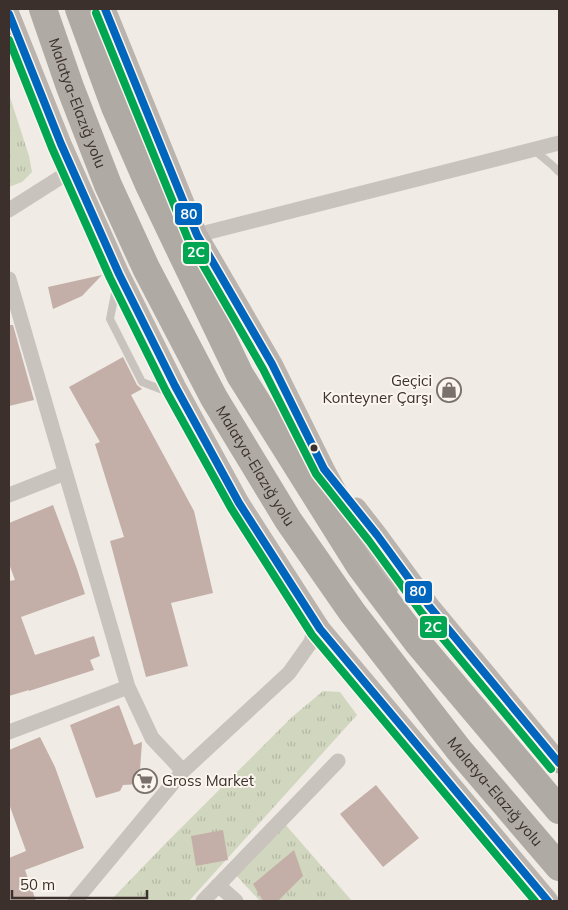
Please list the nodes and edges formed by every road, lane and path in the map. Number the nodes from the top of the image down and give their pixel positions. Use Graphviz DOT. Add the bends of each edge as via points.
graph roads {
  1 [pos="43,9"];
  2 [pos="79,9"];
  3 [pos="105,9"];
  4 [pos="9,14"];
  5 [pos="559,143"];
  6 [pos="533,149"];
  7 [pos="72,170"];
  8 [pos="559,172"];
  9 [pos="9,210"];
  10 [pos="197,234"];
  11 [pos="119,274"];
  12 [pos="9,279"];
  13 [pos="180,397"];
  14 [pos="324,469"];
  15 [pos="65,473"];
  16 [pos="9,495"];
  17 [pos="316,623"];
  18 [pos="418,643"];
  19 [pos="128,687"];
  20 [pos="9,732"];
  21 [pos="338,761"];
  22 [pos="559,763"];
  23 [pos="183,771"];
  24 [pos="559,810"];
  25 [pos="559,867"];
  26 [pos="218,885"];
  27 [pos="75,901"];
  28 [pos="203,901"];
  29 [pos="236,901"];
  30 [pos="548,901"];
  1 -- 25 [label="highway, Malatya-Elazığ yolu" via="108,185 146,268 214,398 288,520 352,612 460,750"];
  2 -- 18 [label="highway" via="118,115 240,375 360,566"];
  3 -- 10 [label="main road"];
  4 -- 7 [label="main road"];
  5 -- 6 [label="street"];
  6 -- 8 [label="lane"];
  6 -- 10 [label="street"];
  7 -- 9 [label="street"];
  7 -- 11 [label="main road"];
  10 -- 14 [label="main road" via="272,364"];
  11 -- 13 [label="main road"];
  11 -- 13 [label="lane" via="110,319 142,382"];
  12 -- 15 [label="street"];
  13 -- 17 [label="main road" via="239,504"];
  14 -- 18 [label="main road"];
  14 -- 22 [label="main road" via="378,535 429,606"];
  15 -- 16 [label="street"];
  15 -- 19 [label="street"];
  17 -- 23 [label="street" via="311,642 289,674"];
  17 -- 30 [label="main road"];
  18 -- 24 [label="highway"];
  19 -- 20 [label="street"];
  19 -- 23 [label="street" via="152,738"];
  21 -- 26 [label="street"];
  23 -- 27 [label="street"];
  26 -- 28 [label="street"];
  26 -- 29 [label="street"];
}
